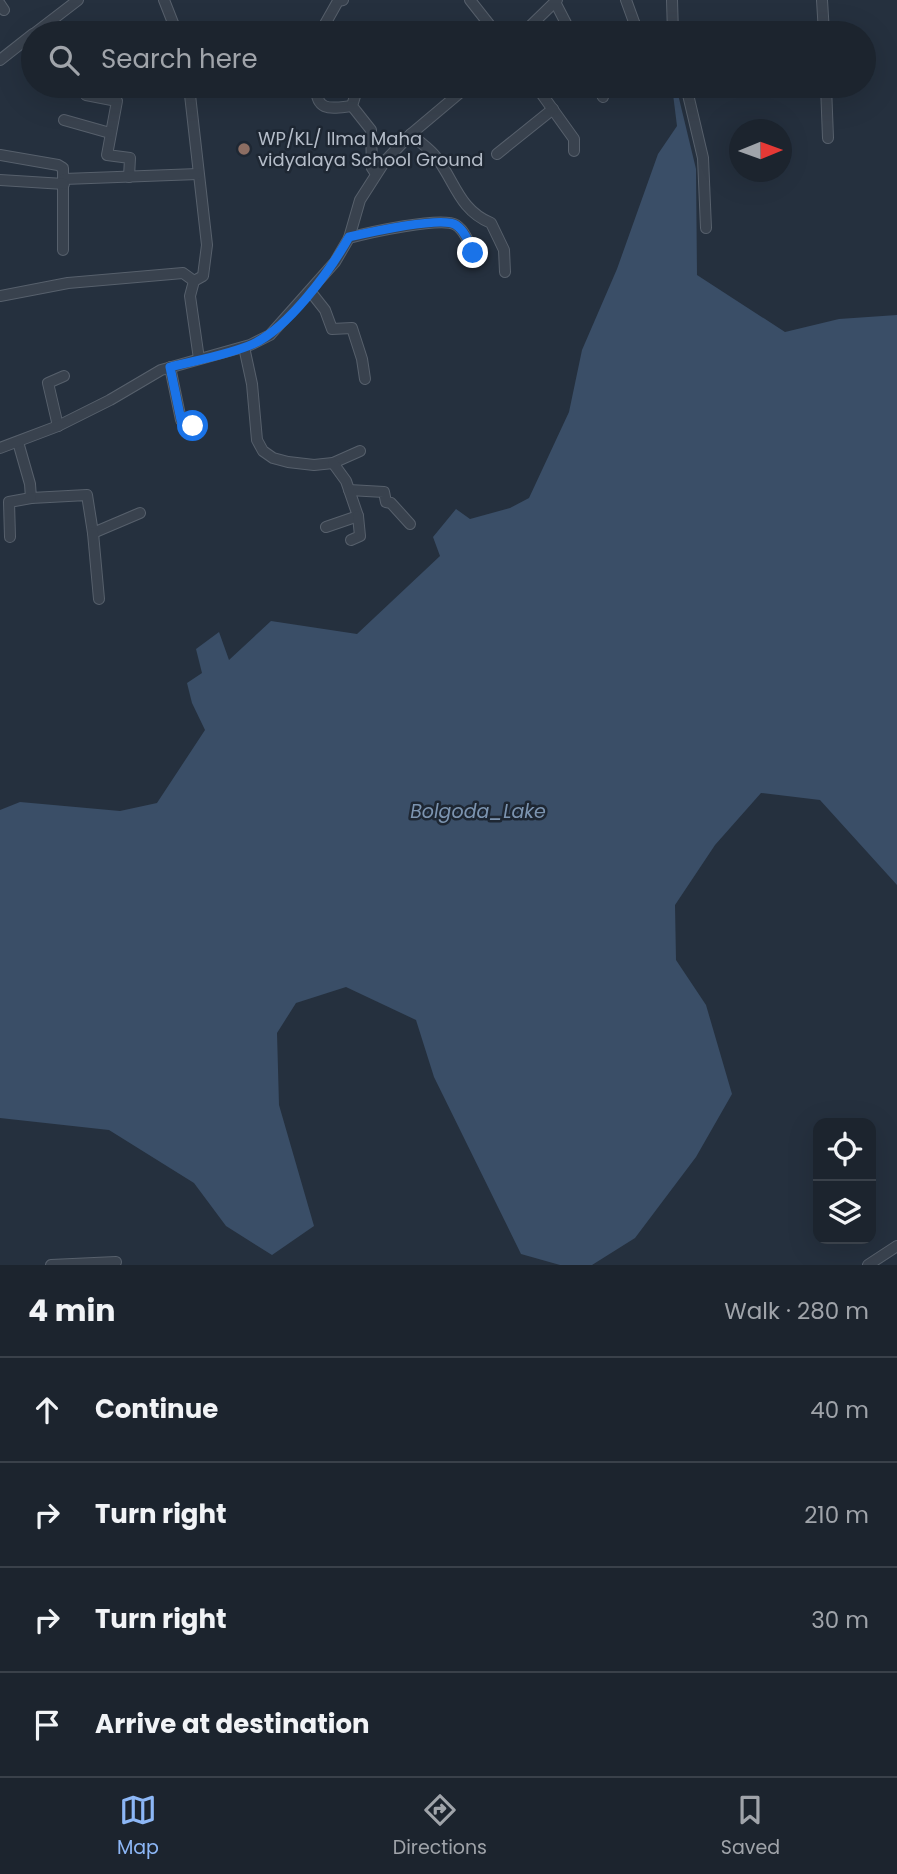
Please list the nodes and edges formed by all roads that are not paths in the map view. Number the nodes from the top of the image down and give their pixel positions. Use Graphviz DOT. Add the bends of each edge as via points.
graph roads {
  1 [pos="78,0"];
  2 [pos="164,0"];
  3 [pos="343,0"];
  4 [pos="470,0"];
  5 [pos="626,0"];
  6 [pos="672,0"];
  7 [pos="822,0"];
  8 [pos="556,1"];
  9 [pos="51,21"];
  10 [pos="172,21"];
  11 [pos="327,21"];
  12 [pos="487,21"];
  13 [pos="535,21"];
  14 [pos="565,21"];
  15 [pos="634,21"];
  16 [pos="673,21"];
  17 [pos="823,21"];
  18 [pos="21,44"];
  19 [pos="0,60"];
  20 [pos="102,98"];
  21 [pos="189,98"];
  22 [pos="316,98"];
  23 [pos="354,98"];
  24 [pos="454,98"];
  25 [pos="545,98"];
  26 [pos="689,98"];
  27 [pos="826,98"];
  28 [pos="352,106"];
  29 [pos="554,109"];
  30 [pos="64,120"];
  31 [pos="110,134"];
  32 [pos="411,134"];
  33 [pos="828,138"];
  34 [pos="574,151"];
  35 [pos="497,154"];
  36 [pos="0,155"];
  37 [pos="198,174"];
  38 [pos="376,174"];
  39 [pos="129,177"];
  40 [pos="0,180"];
  41 [pos="64,182"];
  42 [pos="706,228"];
  43 [pos="349,237"];
  44 [pos="63,250"];
  45 [pos="473,253"];
  46 [pos="505,272"];
  47 [pos="194,281"];
  48 [pos="310,291"];
  49 [pos="0,296"];
  50 [pos="244,347"];
  51 [pos="198,359"];
  52 [pos="170,367"];
  53 [pos="64,376"];
  54 [pos="365,379"];
  55 [pos="58,426"];
  56 [pos="202,426"];
  57 [pos="18,442"];
  58 [pos="0,448"];
  59 [pos="360,451"];
  60 [pos="333,463"];
  61 [pos="349,490"];
  62 [pos="31,499"];
  63 [pos="140,513"];
  64 [pos="358,516"];
  65 [pos="410,524"];
  66 [pos="326,527"];
  67 [pos="93,533"];
  68 [pos="10,537"];
  69 [pos="351,540"];
  70 [pos="99,599"];
  71 [pos="897,1245"];
  72 [pos="116,1262"];
  73 [pos="51,1265"];
  74 [pos="868,1265"];
  1 -- 9 [label="street"];
  2 -- 10 [label="street"];
  3 -- 11 [label="street"];
  4 -- 12 [label="street"];
  5 -- 15 [label="street"];
  6 -- 16 [label="street"];
  7 -- 17 [label="street"];
  8 -- 13 [label="street"];
  8 -- 14 [label="street"];
  18 -- 19 [label="street"];
  20 -- 31 [label="street" via="117,101"];
  21 -- 37 [label="street"];
  22 -- 28 [label="street" via="328,108"];
  23 -- 28 [label="street"];
  24 -- 32 [label="street"];
  25 -- 29 [label="street"];
  26 -- 42 [label="street" via="703,158"];
  27 -- 33 [label="street"];
  28 -- 38 [label="street" via="371,130"];
  29 -- 34 [label="street" via="573,139"];
  29 -- 35 [label="street"];
  30 -- 31 [label="street"];
  31 -- 39 [label="street" via="107,155 130,158"];
  32 -- 38 [label="street"];
  32 -- 46 [label="street" via="435,156 468,209 491,223 504,250"];
  36 -- 41 [label="street" via="58,165 63,168"];
  37 -- 39 [label="street"];
  37 -- 47 [label="street" via="207,245 203,276"];
  38 -- 43 [label="street" via="360,200"];
  39 -- 41 [label="street"];
  40 -- 41 [label="street"];
  41 -- 44 [label="street"];
  43 -- 45 [label="street" via="448,222 466,235"];
  43 -- 48 [label="street"];
  47 -- 49 [label="street" via="183,273 68,283"];
  47 -- 51 [label="street" via="190,296"];
  48 -- 50 [label="street" via="270,335"];
  48 -- 54 [label="street" via="332,329 352,328"];
  50 -- 51 [label="street"];
  50 -- 60 [label="street" via="257,440 264,451 288,462"];
  51 -- 52 [label="street"];
  52 -- 55 [label="street"];
  52 -- 56 [label="street" via="181,420"];
  53 -- 55 [label="street" via="48,383"];
  55 -- 57 [label="street"];
  57 -- 58 [label="street"];
  57 -- 62 [label="street"];
  59 -- 60 [label="street"];
  60 -- 61 [label="street"];
  61 -- 64 [label="street"];
  61 -- 65 [label="street" via="383,492 386,502"];
  62 -- 67 [label="street" via="86,495"];
  62 -- 68 [label="street" via="9,502"];
  63 -- 67 [label="street"];
  64 -- 66 [label="street"];
  64 -- 69 [label="street" via="360,536"];
  67 -- 70 [label="street"];
  71 -- 74 [label="street"];
  72 -- 73 [label="street"];
}
